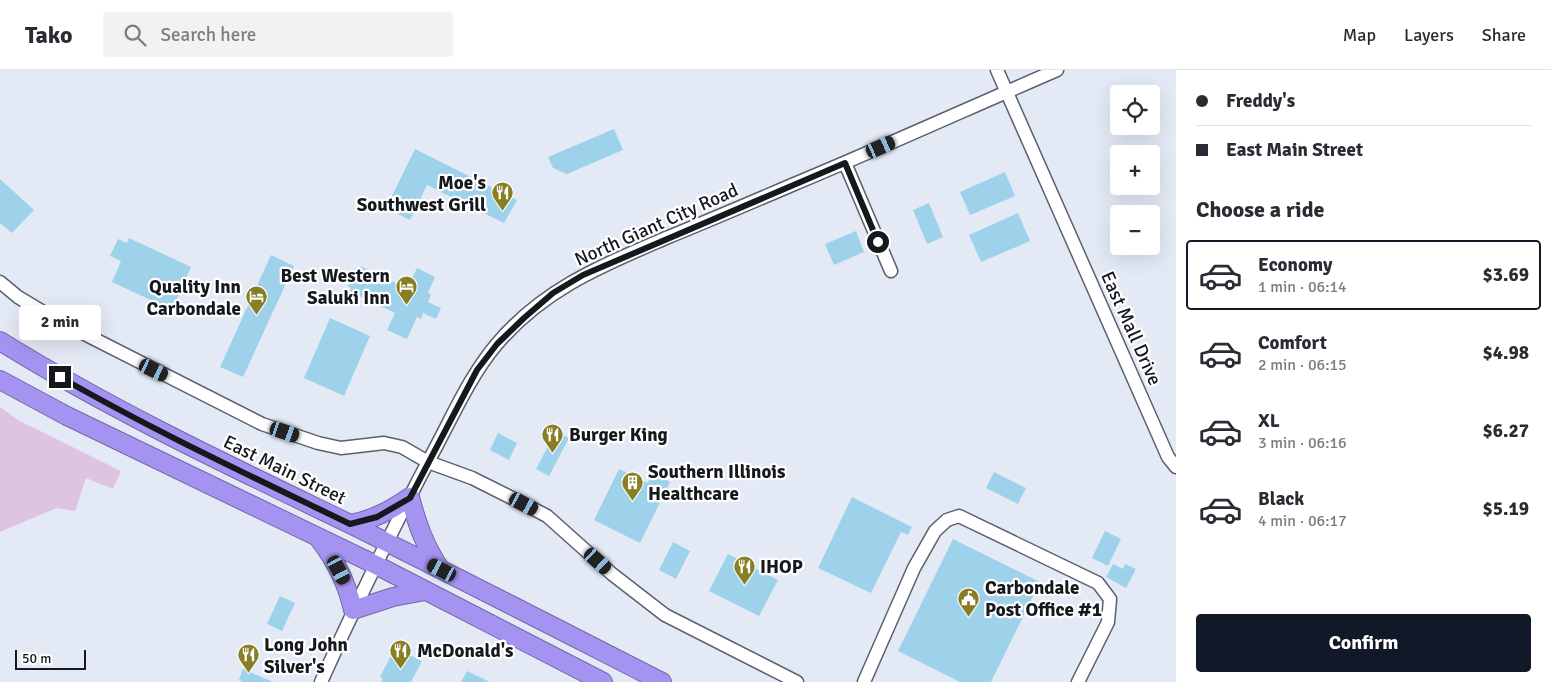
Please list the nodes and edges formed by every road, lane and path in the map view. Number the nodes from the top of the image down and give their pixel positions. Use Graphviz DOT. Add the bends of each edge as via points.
graph roads {
  1 [pos="998,70"];
  2 [pos="1057,70"];
  3 [pos="1007,92"];
  4 [pos="845,163"];
  5 [pos="890,271"];
  6 [pos="0,282"];
  7 [pos="0,340"];
  8 [pos="0,380"];
  9 [pos="428,462"];
  10 [pos="1176,467"];
  11 [pos="410,498"];
  12 [pos="350,524"];
  13 [pos="319,538"];
  14 [pos="387,543"];
  15 [pos="376,565"];
  16 [pos="442,570"];
  17 [pos="425,591"];
  18 [pos="353,610"];
  19 [pos="321,682"];
  20 [pos="603,682"];
  21 [pos="662,682"];
  22 [pos="797,682"];
  23 [pos="864,682"];
  24 [pos="1078,682"];
  1 -- 3 [label="street, East Mall Drive"];
  2 -- 3 [label="street, North Giant City Road"];
  3 -- 4 [label="street, North Giant City Road"];
  3 -- 10 [label="street, East Mall Drive" via="1168,457"];
  4 -- 5 [label="street"];
  4 -- 9 [label="street, North Giant City Road" via="629,254 553,293 497,344 477,370"];
  6 -- 9 [label="street" via="53,318 262,424 341,448 384,444 402,447"];
  7 -- 12 [label="highway, East Main Street" via="86,392"];
  8 -- 13 [label="highway"];
  9 -- 11 [label="street, North Giant City Road"];
  9 -- 22 [label="street" via="472,478 547,516 612,574 665,615"];
  11 -- 12 [label="highway" via="377,517"];
  11 -- 14 [label="street, North Giant City Road"];
  11 -- 16 [label="highway" via="422,538"];
  12 -- 14 [label="highway, East Main Street"];
  13 -- 15 [label="highway"];
  13 -- 18 [label="highway" via="344,579"];
  14 -- 15 [label="street, North Giant City Road"];
  14 -- 16 [label="highway, East Main Street"];
  15 -- 17 [label="highway"];
  15 -- 18 [label="street, North Giant City Road"];
  16 -- 21 [label="highway, East Main Street"];
  17 -- 18 [label="highway"];
  17 -- 20 [label="highway"];
  18 -- 19 [label="street, North Giant City Road"];
  23 -- 24 [label="street" via="914,568 935,531 947,520 959,516 1098,582 1110,599 1108,622"];
}
